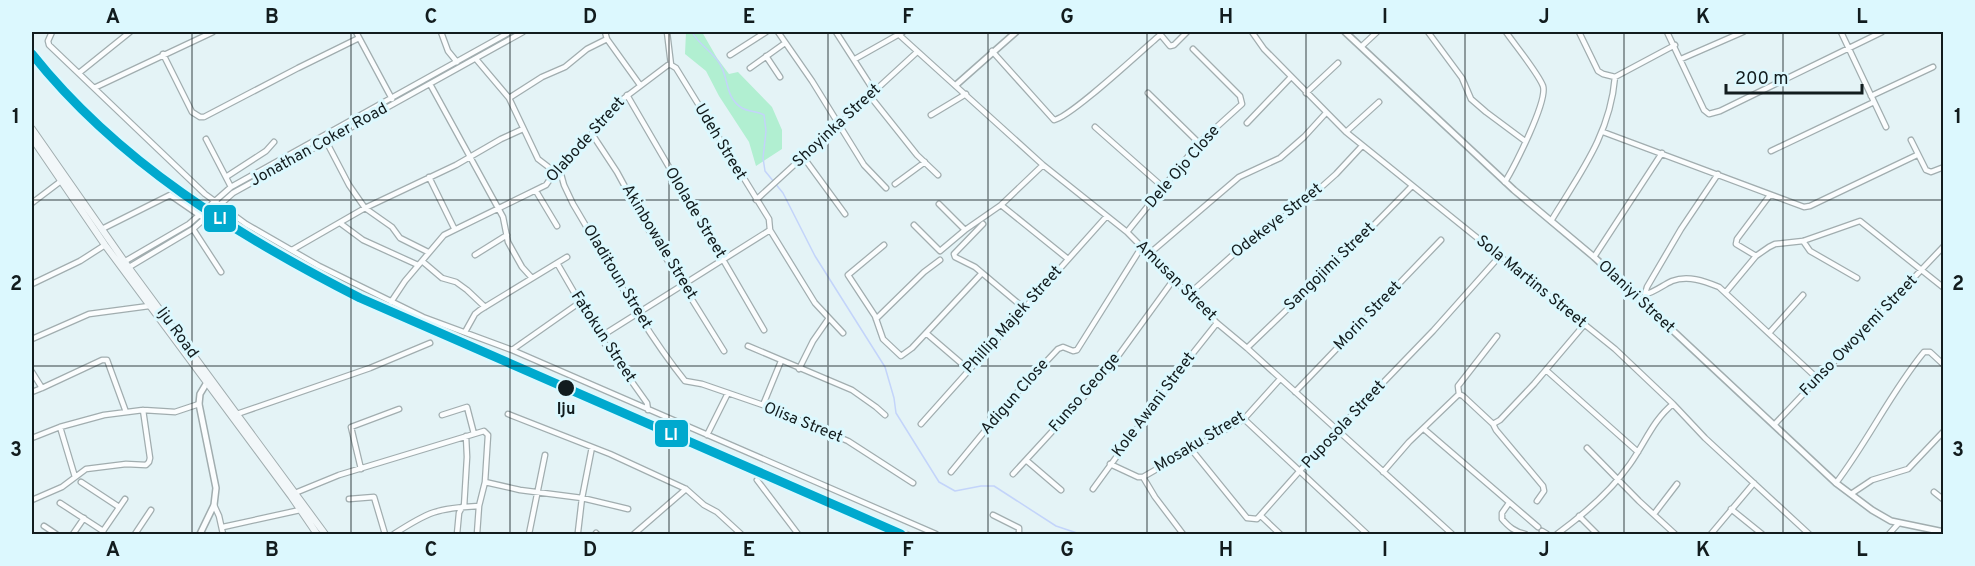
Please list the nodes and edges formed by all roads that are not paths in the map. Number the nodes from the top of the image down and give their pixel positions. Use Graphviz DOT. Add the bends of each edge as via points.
graph roads {
  1 [pos="52,32"];
  2 [pos="130,32"];
  3 [pos="213,32"];
  4 [pos="356,32"];
  5 [pos="441,32"];
  6 [pos="510,32"];
  7 [pos="523,32"];
  8 [pos="605,32"];
  9 [pos="666,32"];
  10 [pos="766,32"];
  11 [pos="778,32"];
  12 [pos="836,32"];
  13 [pos="900,32"];
  14 [pos="1016,32"];
  15 [pos="1187,32"];
  16 [pos="1252,32"];
  17 [pos="1345,32"];
  18 [pos="1377,32"];
  19 [pos="1428,32"];
  20 [pos="1506,32"];
  21 [pos="1579,32"];
  22 [pos="1666,32"];
  23 [pos="1743,32"];
  24 [pos="1841,32"];
  25 [pos="1881,32"];
  26 [pos="1160,33"];
  27 [pos="359,38"];
  28 [pos="607,39"];
  29 [pos="785,42"];
  30 [pos="1674,45"];
  31 [pos="1362,46"];
  32 [pos="1849,48"];
  33 [pos="1193,49"];
  34 [pos="992,51"];
  35 [pos="917,52"];
  36 [pos="163,54"];
  37 [pos="729,55"];
  38 [pos="766,56"];
  39 [pos="476,59"];
  40 [pos="855,59"];
  41 [pos="1681,59"];
  42 [pos="457,62"];
  43 [pos="1338,63"];
  44 [pos="671,65"];
  45 [pos="1934,67"];
  46 [pos="750,68"];
  47 [pos="79,74"];
  48 [pos="780,77"];
  49 [pos="1291,77"];
  50 [pos="1616,77"];
  51 [pos="430,84"];
  52 [pos="640,85"];
  53 [pos="956,85"];
  54 [pos="94,88"];
  55 [pos="1148,93"];
  56 [pos="1306,93"];
  57 [pos="872,94"];
  58 [pos="966,94"];
  59 [pos="627,95"];
  60 [pos="1871,96"];
  61 [pos="509,98"];
  62 [pos="393,99"];
  63 [pos="1379,102"];
  64 [pos="1874,102"];
  65 [pos="1325,114"];
  66 [pos="931,115"];
  67 [pos="1247,123"];
  68 [pos="839,124"];
  69 [pos="1095,127"];
  70 [pos="1886,127"];
  71 [pos="32,129"];
  72 [pos="523,129"];
  73 [pos="1346,132"];
  74 [pos="1603,132"];
  75 [pos="592,134"];
  76 [pos="32,138"];
  77 [pos="206,139"];
  78 [pos="1911,140"];
  79 [pos="326,141"];
  80 [pos="1525,141"];
  81 [pos="274,142"];
  82 [pos="1199,143"];
  83 [pos="1362,146"];
  84 [pos="1771,151"];
  85 [pos="1662,153"];
  86 [pos="1917,155"];
  87 [pos="470,156"];
  88 [pos="804,158"];
  89 [pos="926,162"];
  90 [pos="1043,165"];
  91 [pos="1944,167"];
  92 [pos="557,170"];
  93 [pos="1718,174"];
  94 [pos="938,175"];
  95 [pos="226,177"];
  96 [pos="429,177"];
  97 [pos="61,181"];
  98 [pos="1505,182"];
  99 [pos="895,184"];
  100 [pos="1412,186"];
  101 [pos="231,187"];
  102 [pos="886,188"];
  103 [pos="1164,188"];
  104 [pos="536,192"];
  105 [pos="1770,195"];
  106 [pos="214,200"];
  107 [pos="756,200"];
  108 [pos="32,203"];
  109 [pos="939,204"];
  110 [pos="219,205"];
  111 [pos="1001,205"];
  112 [pos="365,208"];
  113 [pos="498,209"];
  114 [pos="845,214"];
  115 [pos="199,216"];
  116 [pos="1106,217"];
  117 [pos="205,219"];
  118 [pos="1551,221"];
  119 [pos="340,222"];
  120 [pos="983,224"];
  121 [pos="914,225"];
  122 [pos="557,226"];
  123 [pos="454,228"];
  124 [pos="102,229"];
  125 [pos="193,229"];
  126 [pos="770,230"];
  127 [pos="965,230"];
  128 [pos="1126,232"];
  129 [pos="507,235"];
  130 [pos="1441,240"];
  131 [pos="1803,241"];
  132 [pos="105,245"];
  133 [pos="884,245"];
  134 [pos="1944,246"];
  135 [pos="1141,248"];
  136 [pos="292,250"];
  137 [pos="428,252"];
  138 [pos="1149,254"];
  139 [pos="475,255"];
  140 [pos="1756,256"];
  141 [pos="567,257"];
  142 [pos="1594,257"];
  143 [pos="1499,258"];
  144 [pos="723,259"];
  145 [pos="1068,259"];
  146 [pos="940,260"];
  147 [pos="420,263"];
  148 [pos="557,263"];
  149 [pos="124,266"];
  150 [pos="1922,270"];
  151 [pos="221,272"];
  152 [pos="982,273"];
  153 [pos="532,278"];
  154 [pos="1857,278"];
  155 [pos="1174,279"];
  156 [pos="32,284"];
  157 [pos="683,284"];
  158 [pos="1944,288"];
  159 [pos="1726,292"];
  160 [pos="1189,294"];
  161 [pos="1646,294"];
  162 [pos="1803,295"];
  163 [pos="1639,301"];
  164 [pos="392,302"];
  165 [pos="579,303"];
  166 [pos="149,306"];
  167 [pos="485,307"];
  168 [pos="1025,309"];
  169 [pos="638,315"];
  170 [pos="829,318"];
  171 [pos="876,319"];
  172 [pos="1217,323"];
  173 [pos="1584,325"];
  174 [pos="765,330"];
  175 [pos="465,332"];
  176 [pos="1770,332"];
  177 [pos="843,333"];
  178 [pos="926,333"];
  179 [pos="1497,336"];
  180 [pos="600,337"];
  181 [pos="32,339"];
  182 [pos="430,343"];
  183 [pos="748,346"];
  184 [pos="1247,348"];
  185 [pos="512,350"];
  186 [pos="724,351"];
  187 [pos="782,362"];
  188 [pos="1944,365"];
  189 [pos="799,369"];
  190 [pos="968,369"];
  191 [pos="1546,370"];
  192 [pos="32,372"];
  193 [pos="1280,379"];
  194 [pos="1818,379"];
  195 [pos="685,381"];
  196 [pos="206,384"];
  197 [pos="42,388"];
  198 [pos="32,392"];
  199 [pos="1295,392"];
  200 [pos="728,393"];
  201 [pos="1459,394"];
  202 [pos="199,404"];
  203 [pos="1673,404"];
  204 [pos="763,405"];
  205 [pos="399,409"];
  206 [pos="143,410"];
  207 [pos="648,410"];
  208 [pos="126,412"];
  209 [pos="237,414"];
  210 [pos="508,414"];
  211 [pos="442,415"];
  212 [pos="885,415"];
  213 [pos="1244,419"];
  214 [pos="921,424"];
  215 [pos="1493,424"];
  216 [pos="1774,425"];
  217 [pos="60,427"];
  218 [pos="1424,429"];
  219 [pos="1337,430"];
  220 [pos="1944,431"];
  221 [pos="474,434"];
  222 [pos="707,435"];
  223 [pos="466,436"];
  224 [pos="32,438"];
  225 [pos="592,447"];
  226 [pos="1587,448"];
  227 [pos="1191,449"];
  228 [pos="1638,452"];
  229 [pos="544,455"];
  230 [pos="1026,460"];
  231 [pos="1110,464"];
  232 [pos="361,469"];
  233 [pos="951,472"];
  234 [pos="1383,472"];
  235 [pos="1300,473"];
  236 [pos="1013,474"];
  237 [pos="75,477"];
  238 [pos="1143,477"];
  239 [pos="1619,479"];
  240 [pos="758,480"];
  241 [pos="81,482"];
  242 [pos="485,482"];
  243 [pos="913,483"];
  244 [pos="1754,483"];
  245 [pos="1836,483"];
  246 [pos="1677,484"];
  247 [pos="686,489"];
  248 [pos="1093,489"];
  249 [pos="1061,490"];
  250 [pos="1934,492"];
  251 [pos="295,493"];
  252 [pos="537,493"];
  253 [pos="1851,494"];
  254 [pos="582,498"];
  255 [pos="350,499"];
  256 [pos="32,500"];
  257 [pos="125,500"];
  258 [pos="1944,500"];
  259 [pos="1537,501"];
  260 [pos="60,503"];
  261 [pos="1509,503"];
  262 [pos="214,505"];
  263 [pos="479,506"];
  264 [pos="120,507"];
  265 [pos="463,507"];
  266 [pos="628,509"];
  267 [pos="1731,509"];
  268 [pos="151,510"];
  269 [pos="300,510"];
  270 [pos="1654,514"];
  271 [pos="993,515"];
  272 [pos="1261,516"];
  273 [pos="1579,516"];
  274 [pos="84,518"];
  275 [pos="1898,524"];
  276 [pos="44,526"];
  277 [pos="223,527"];
  278 [pos="1542,531"];
  279 [pos="578,532"];
  280 [pos="1944,532"];
  281 [pos="104,533"];
  282 [pos="637,533"];
  283 [pos="56,534"];
  284 [pos="73,534"];
  285 [pos="135,534"];
  286 [pos="200,534"];
  287 [pos="223,534"];
  288 [pos="316,534"];
  289 [pos="325,534"];
  290 [pos="385,534"];
  291 [pos="394,534"];
  292 [pos="457,534"];
  293 [pos="477,534"];
  294 [pos="529,534"];
  295 [pos="741,534"];
  296 [pos="798,534"];
  297 [pos="936,534"];
  298 [pos="1019,534"];
  299 [pos="1183,534"];
  300 [pos="1280,534"];
  301 [pos="1367,534"];
  302 [pos="1452,534"];
  303 [pos="1526,534"];
  304 [pos="1557,534"];
  305 [pos="1596,534"];
  306 [pos="1675,534"];
  307 [pos="1711,534"];
  308 [pos="1762,534"];
  309 [pos="1809,534"];
  310 [pos="1889,534"];
  1 -- 47 [label="street" via="49,45"];
  2 -- 47 [label="street"];
  3 -- 36 [label="street"];
  4 -- 27 [label="street"];
  5 -- 42 [label="street"];
  6 -- 42 [label="street, Jonathan Coker Road"];
  7 -- 39 [label="street, Jonathan Coker Road"];
  8 -- 28 [label="street"];
  9 -- 44 [label="street"];
  10 -- 37 [label="street"];
  11 -- 29 [label="street"];
  12 -- 40 [label="street"];
  13 -- 35 [label="street, Amusan Street"];
  13 -- 40 [label="street"];
  14 -- 34 [label="street"];
  15 -- 26 [label="street" via="1170,46"];
  16 -- 49 [label="street, Sola Martins Street"];
  17 -- 31 [label="street, Olaniyi Street"];
  18 -- 31 [label="street"];
  19 -- 80 [label="street" via="1462,78 1471,99"];
  20 -- 80 [label="street" via="1544,88"];
  21 -- 50 [label="street" via="1598,71"];
  22 -- 30 [label="street"];
  23 -- 41 [label="street"];
  24 -- 32 [label="street"];
  25 -- 32 [label="street"];
  26 -- 34 [label="street" via="1080,103 1054,120"];
  27 -- 36 [label="street" via="204,117 192,112"];
  27 -- 62 [label="street"];
  28 -- 52 [label="street"];
  28 -- 61 [label="street"];
  29 -- 38 [label="street"];
  29 -- 68 [label="street"];
  30 -- 41 [label="street"];
  30 -- 50 [label="street"];
  31 -- 98 [label="street, Olaniyi Street"];
  32 -- 41 [label="street" via="1709,114"];
  32 -- 60 [label="street"];
  33 -- 82 [label="street, Dele Ojo Close" via="1240,96 1242,104"];
  34 -- 53 [label="street"];
  35 -- 53 [label="street, Amusan Street"];
  35 -- 57 [label="street, Shoyinka Street"];
  36 -- 54 [label="street"];
  38 -- 46 [label="street"];
  38 -- 48 [label="street"];
  39 -- 51 [label="street, Jonathan Coker Road"];
  39 -- 61 [label="street"];
  40 -- 57 [label="street"];
  42 -- 62 [label="street, Jonathan Coker Road"];
  43 -- 56 [label="street"];
  44 -- 52 [label="street, Olabode Street"];
  44 -- 107 [label="street, Udeh Street"];
  45 -- 60 [label="street"];
  47 -- 54 [label="street"];
  49 -- 56 [label="street, Sola Martins Street"];
  49 -- 67 [label="street"];
  50 -- 74 [label="street"];
  51 -- 79 [label="street, Jonathan Coker Road"];
  51 -- 87 [label="street"];
  52 -- 59 [label="street, Olabode Street"];
  53 -- 58 [label="street, Amusan Street"];
  54 -- 106 [label="street"];
  55 -- 82 [label="street"];
  56 -- 65 [label="street, Sola Martins Street"];
  57 -- 68 [label="street, Shoyinka Street"];
  57 -- 89 [label="street"];
  58 -- 66 [label="street"];
  58 -- 90 [label="street, Amusan Street"];
  59 -- 75 [label="street, Olabode Street"];
  59 -- 144 [label="street, Ololade Street"];
  60 -- 64 [label="street"];
  61 -- 72 [label="street"];
  62 -- 101 [label="street, Jonathan Coker Road"];
  63 -- 73 [label="street"];
  64 -- 70 [label="street"];
  64 -- 84 [label="street"];
  65 -- 73 [label="street, Sola Martins Street"];
  65 -- 138 [label="street" via="1280,158 1239,177"];
  68 -- 88 [label="street, Shoyinka Street"];
  68 -- 102 [label="street" via="864,165"];
  69 -- 103 [label="street"];
  71 -- 124 [label="main road, Iju Road"];
  72 -- 87 [label="street"];
  72 -- 92 [label="street" via="538,159"];
  73 -- 83 [label="street, Sola Martins Street"];
  74 -- 85 [label="street"];
  74 -- 118 [label="street"];
  75 -- 92 [label="street, Olabode Street"];
  75 -- 157 [label="street, Akinbowale Street"];
  76 -- 97 [label="main road, Iju Road"];
  77 -- 95 [label="street"];
  78 -- 86 [label="street"];
  79 -- 110 [label="street, Jonathan Coker Road" via="233,193"];
  79 -- 112 [label="street"];
  80 -- 98 [label="street"];
  81 -- 95 [label="street"];
  82 -- 103 [label="street, Dele Ojo Close"];
  83 -- 100 [label="street, Sola Martins Street"];
  83 -- 160 [label="street, Odekeye Street" via="1308,199 1244,245"];
  85 -- 93 [label="street"];
  85 -- 142 [label="street"];
  86 -- 91 [label="street" via="1926,170"];
  86 -- 105 [label="street" via="1810,206"];
  87 -- 96 [label="street"];
  87 -- 113 [label="street"];
  88 -- 107 [label="street, Shoyinka Street"];
  88 -- 114 [label="street"];
  89 -- 94 [label="street"];
  89 -- 99 [label="street"];
  90 -- 111 [label="street"];
  90 -- 116 [label="street, Amusan Street"];
  92 -- 104 [label="street, Olabode Street"];
  92 -- 169 [label="street, Oladitoun Street"];
  93 -- 105 [label="street"];
  93 -- 161 [label="street" via="1681,229"];
  95 -- 101 [label="street"];
  96 -- 112 [label="street"];
  96 -- 123 [label="street"];
  97 -- 108 [label="street"];
  97 -- 132 [label="main road, Iju Road"];
  98 -- 118 [label="street, Olaniyi Street"];
  100 -- 143 [label="street, Sola Martins Street"];
  100 -- 184 [label="street, Sangojimi Street"];
  101 -- 106 [label="street, Jonathan Coker Road"];
  103 -- 128 [label="street, Dele Ojo Close"];
  104 -- 113 [label="street, Olabode Street"];
  104 -- 122 [label="street"];
  105 -- 140 [label="street" via="1737,239 1736,244"];
  106 -- 110 [label="street"];
  106 -- 115 [label="street, Jonathan Coker Road"];
  107 -- 126 [label="street, Udeh Street" via="769,219"];
  109 -- 127 [label="street"];
  110 -- 117 [label="street, Jonathan Coker Road"];
  110 -- 136 [label="street"];
  111 -- 127 [label="street"];
  111 -- 145 [label="street"];
  112 -- 119 [label="street"];
  112 -- 137 [label="street" via="392,227 400,238"];
  113 -- 123 [label="street, Olabode Street"];
  113 -- 129 [label="street"];
  115 -- 117 [label="street"];
  115 -- 124 [label="street" via="170,195"];
  115 -- 149 [label="street, Jonathan Coker Road"];
  116 -- 128 [label="street, Amusan Street"];
  116 -- 145 [label="street, Phillip Majek Street"];
  117 -- 125 [label="street, Jonathan Coker Road"];
  118 -- 142 [label="street, Olaniyi Street"];
  119 -- 136 [label="street"];
  119 -- 147 [label="street" via="363,240"];
  120 -- 152 [label="street" via="954,254"];
  121 -- 127 [label="street" via="939,251"];
  123 -- 137 [label="street, Olabode Street"];
  124 -- 149 [label="main road, Iju Road"];
  125 -- 149 [label="street, Jonathan Coker Road"];
  125 -- 151 [label="street"];
  126 -- 144 [label="street"];
  126 -- 170 [label="street" via="815,303"];
  128 -- 135 [label="street, Amusan Street"];
  129 -- 139 [label="street"];
  129 -- 153 [label="street" via="522,267"];
  130 -- 199 [label="street, Morin Street"];
  131 -- 140 [label="street" via="1775,244"];
  131 -- 150 [label="street" via="1860,221"];
  131 -- 154 [label="street" via="1810,251"];
  132 -- 149 [label="main road, Iju Road"];
  132 -- 156 [label="street"];
  133 -- 171 [label="street" via="848,275"];
  134 -- 150 [label="street, Funso Owoyemi Street"];
  135 -- 138 [label="street, Amusan Street"];
  135 -- 233 [label="street, Adigun Close" via="1077,350 1060,347"];
  136 -- 164 [label="street"];
  137 -- 147 [label="street, Olabode Street"];
  138 -- 155 [label="street, Amusan Street"];
  140 -- 159 [label="street"];
  141 -- 148 [label="street"];
  142 -- 163 [label="street, Olaniyi Street"];
  143 -- 173 [label="street, Sola Martins Street"];
  143 -- 219 [label="street, Puposola Street"];
  144 -- 157 [label="street"];
  144 -- 174 [label="street, Ololade Street"];
  145 -- 168 [label="street, Phillip Majek Street"];
  146 -- 171 [label="street"];
  147 -- 164 [label="street, Olabode Street"];
  147 -- 167 [label="street" via="456,282"];
  148 -- 153 [label="street"];
  148 -- 165 [label="street, Fatokun Street"];
  149 -- 166 [label="main road, Iju Road"];
  149 -- 209 [label="main road, Iju Road"];
  150 -- 158 [label="street"];
  150 -- 194 [label="street, Funso Owoyemi Street"];
  152 -- 168 [label="street"];
  152 -- 178 [label="street"];
  153 -- 167 [label="street"];
  155 -- 160 [label="street, Amusan Street"];
  155 -- 230 [label="street, Funso George" via="1104,374"];
  157 -- 169 [label="street"];
  157 -- 186 [label="street, Akinbowale Street"];
  159 -- 161 [label="street" via="1684,278"];
  159 -- 176 [label="street"];
  160 -- 172 [label="street, Amusan Street"];
  161 -- 163 [label="street"];
  162 -- 176 [label="street"];
  163 -- 216 [label="street, Olaniyi Street"];
  164 -- 175 [label="street"];
  165 -- 180 [label="street, Fatokun Street"];
  165 -- 185 [label="street"];
  166 -- 181 [label="street" via="88,314"];
  166 -- 196 [label="main road, Iju Road"];
  167 -- 175 [label="street" via="475,314"];
  168 -- 190 [label="street, Phillip Majek Street"];
  169 -- 180 [label="street"];
  169 -- 195 [label="street, Oladitoun Street"];
  170 -- 177 [label="street"];
  170 -- 189 [label="street"];
  171 -- 178 [label="street" via="883,339 899,355 904,355"];
  172 -- 184 [label="street, Amusan Street"];
  172 -- 231 [label="street, Kole Awani Street"];
  173 -- 191 [label="street"];
  173 -- 203 [label="street, Sola Martins Street" via="1616,349"];
  175 -- 185 [label="street"];
  176 -- 194 [label="street"];
  178 -- 190 [label="street"];
  179 -- 201 [label="street" via="1458,386"];
  180 -- 207 [label="street, Fatokun Street" via="647,403"];
  182 -- 209 [label="street"];
  183 -- 187 [label="street"];
  184 -- 193 [label="street, Amusan Street"];
  185 -- 207 [label="street"];
  187 -- 189 [label="street"];
  187 -- 204 [label="street"];
  188 -- 245 [label="street" via="1930,352 1924,352"];
  189 -- 212 [label="street" via="852,390"];
  190 -- 214 [label="street, Phillip Majek Street"];
  191 -- 215 [label="street"];
  191 -- 228 [label="street"];
  192 -- 197 [label="street"];
  193 -- 199 [label="street, Amusan Street"];
  193 -- 213 [label="street, Mosaku Street"];
  194 -- 216 [label="street, Funso Owoyemi Street"];
  195 -- 200 [label="street, Olisa Street"];
  196 -- 202 [label="street"];
  196 -- 269 [label="main road, Iju Road"];
  197 -- 198 [label="street"];
  197 -- 208 [label="street" via="107,360"];
  199 -- 219 [label="street, Amusan Street"];
  200 -- 204 [label="street, Olisa Street"];
  200 -- 222 [label="street"];
  201 -- 215 [label="street"];
  201 -- 218 [label="street"];
  202 -- 206 [label="street" via="175,412"];
  202 -- 262 [label="street" via="216,488"];
  203 -- 228 [label="street" via="1652,426"];
  203 -- 244 [label="street, Sola Martins Street"];
  204 -- 243 [label="street, Olisa Street" via="848,441"];
  205 -- 232 [label="street" via="351,427"];
  206 -- 208 [label="street"];
  206 -- 237 [label="street" via="150,458 146,465 86,469"];
  207 -- 222 [label="street"];
  208 -- 217 [label="street"];
  209 -- 251 [label="main road, Iju Road"];
  210 -- 225 [label="street"];
  211 -- 221 [label="street" via="467,407"];
  213 -- 227 [label="street, Mosaku Street"];
  213 -- 235 [label="street"];
  215 -- 259 [label="street" via="1543,486"];
  216 -- 245 [label="street, Olaniyi Street"];
  217 -- 224 [label="street"];
  217 -- 237 [label="street"];
  218 -- 234 [label="street"];
  218 -- 261 [label="street"];
  219 -- 234 [label="street, Amusan Street"];
  219 -- 235 [label="street, Puposola Street"];
  220 -- 253 [label="street" via="1908,469 1872,480"];
  221 -- 223 [label="street"];
  221 -- 242 [label="street" via="484,431 488,435"];
  222 -- 297 [label="street"];
  223 -- 232 [label="street"];
  223 -- 265 [label="street"];
  225 -- 247 [label="street"];
  225 -- 254 [label="street"];
  226 -- 239 [label="street"];
  227 -- 238 [label="street, Mosaku Street"];
  227 -- 272 [label="street" via="1247,518"];
  228 -- 239 [label="street"];
  229 -- 252 [label="street"];
  230 -- 236 [label="street, Funso George"];
  230 -- 249 [label="street"];
  231 -- 238 [label="street"];
  231 -- 248 [label="street, Kole Awani Street"];
  232 -- 251 [label="street"];
  234 -- 302 [label="street, Amusan Street"];
  235 -- 272 [label="street, Puposola Street"];
  235 -- 301 [label="street"];
  237 -- 256 [label="street"];
  238 -- 299 [label="street"];
  239 -- 270 [label="street"];
  239 -- 273 [label="street"];
  240 -- 296 [label="street"];
  241 -- 264 [label="street"];
  242 -- 252 [label="street"];
  242 -- 263 [label="street"];
  244 -- 267 [label="street"];
  244 -- 309 [label="street, Sola Martins Street"];
  245 -- 253 [label="street, Olaniyi Street"];
  246 -- 270 [label="street"];
  247 -- 282 [label="street"];
  247 -- 295 [label="street"];
  250 -- 258 [label="street"];
  251 -- 289 [label="main road, Iju Road"];
  252 -- 254 [label="street"];
  252 -- 294 [label="street"];
  253 -- 275 [label="street, Olaniyi Street"];
  254 -- 266 [label="street"];
  254 -- 279 [label="street"];
  255 -- 290 [label="street" via="374,497"];
  257 -- 264 [label="street"];
  260 -- 274 [label="street"];
  261 -- 278 [label="street"];
  261 -- 303 [label="street" via="1502,519 1508,527"];
  262 -- 277 [label="street"];
  262 -- 286 [label="street"];
  263 -- 265 [label="street"];
  263 -- 293 [label="street"];
  264 -- 281 [label="street"];
  265 -- 291 [label="street" via="426,514"];
  265 -- 292 [label="street"];
  267 -- 307 [label="street"];
  267 -- 308 [label="street"];
  268 -- 285 [label="street"];
  269 -- 277 [label="street"];
  269 -- 288 [label="main road, Iju Road"];
  270 -- 306 [label="street"];
  271 -- 298 [label="street" via="1019,528"];
  272 -- 300 [label="street"];
  273 -- 304 [label="street"];
  273 -- 305 [label="street"];
  274 -- 281 [label="street"];
  274 -- 284 [label="street"];
  275 -- 280 [label="street, Olaniyi Street"];
  275 -- 310 [label="street"];
  276 -- 283 [label="street"];
  277 -- 287 [label="street"];
}
